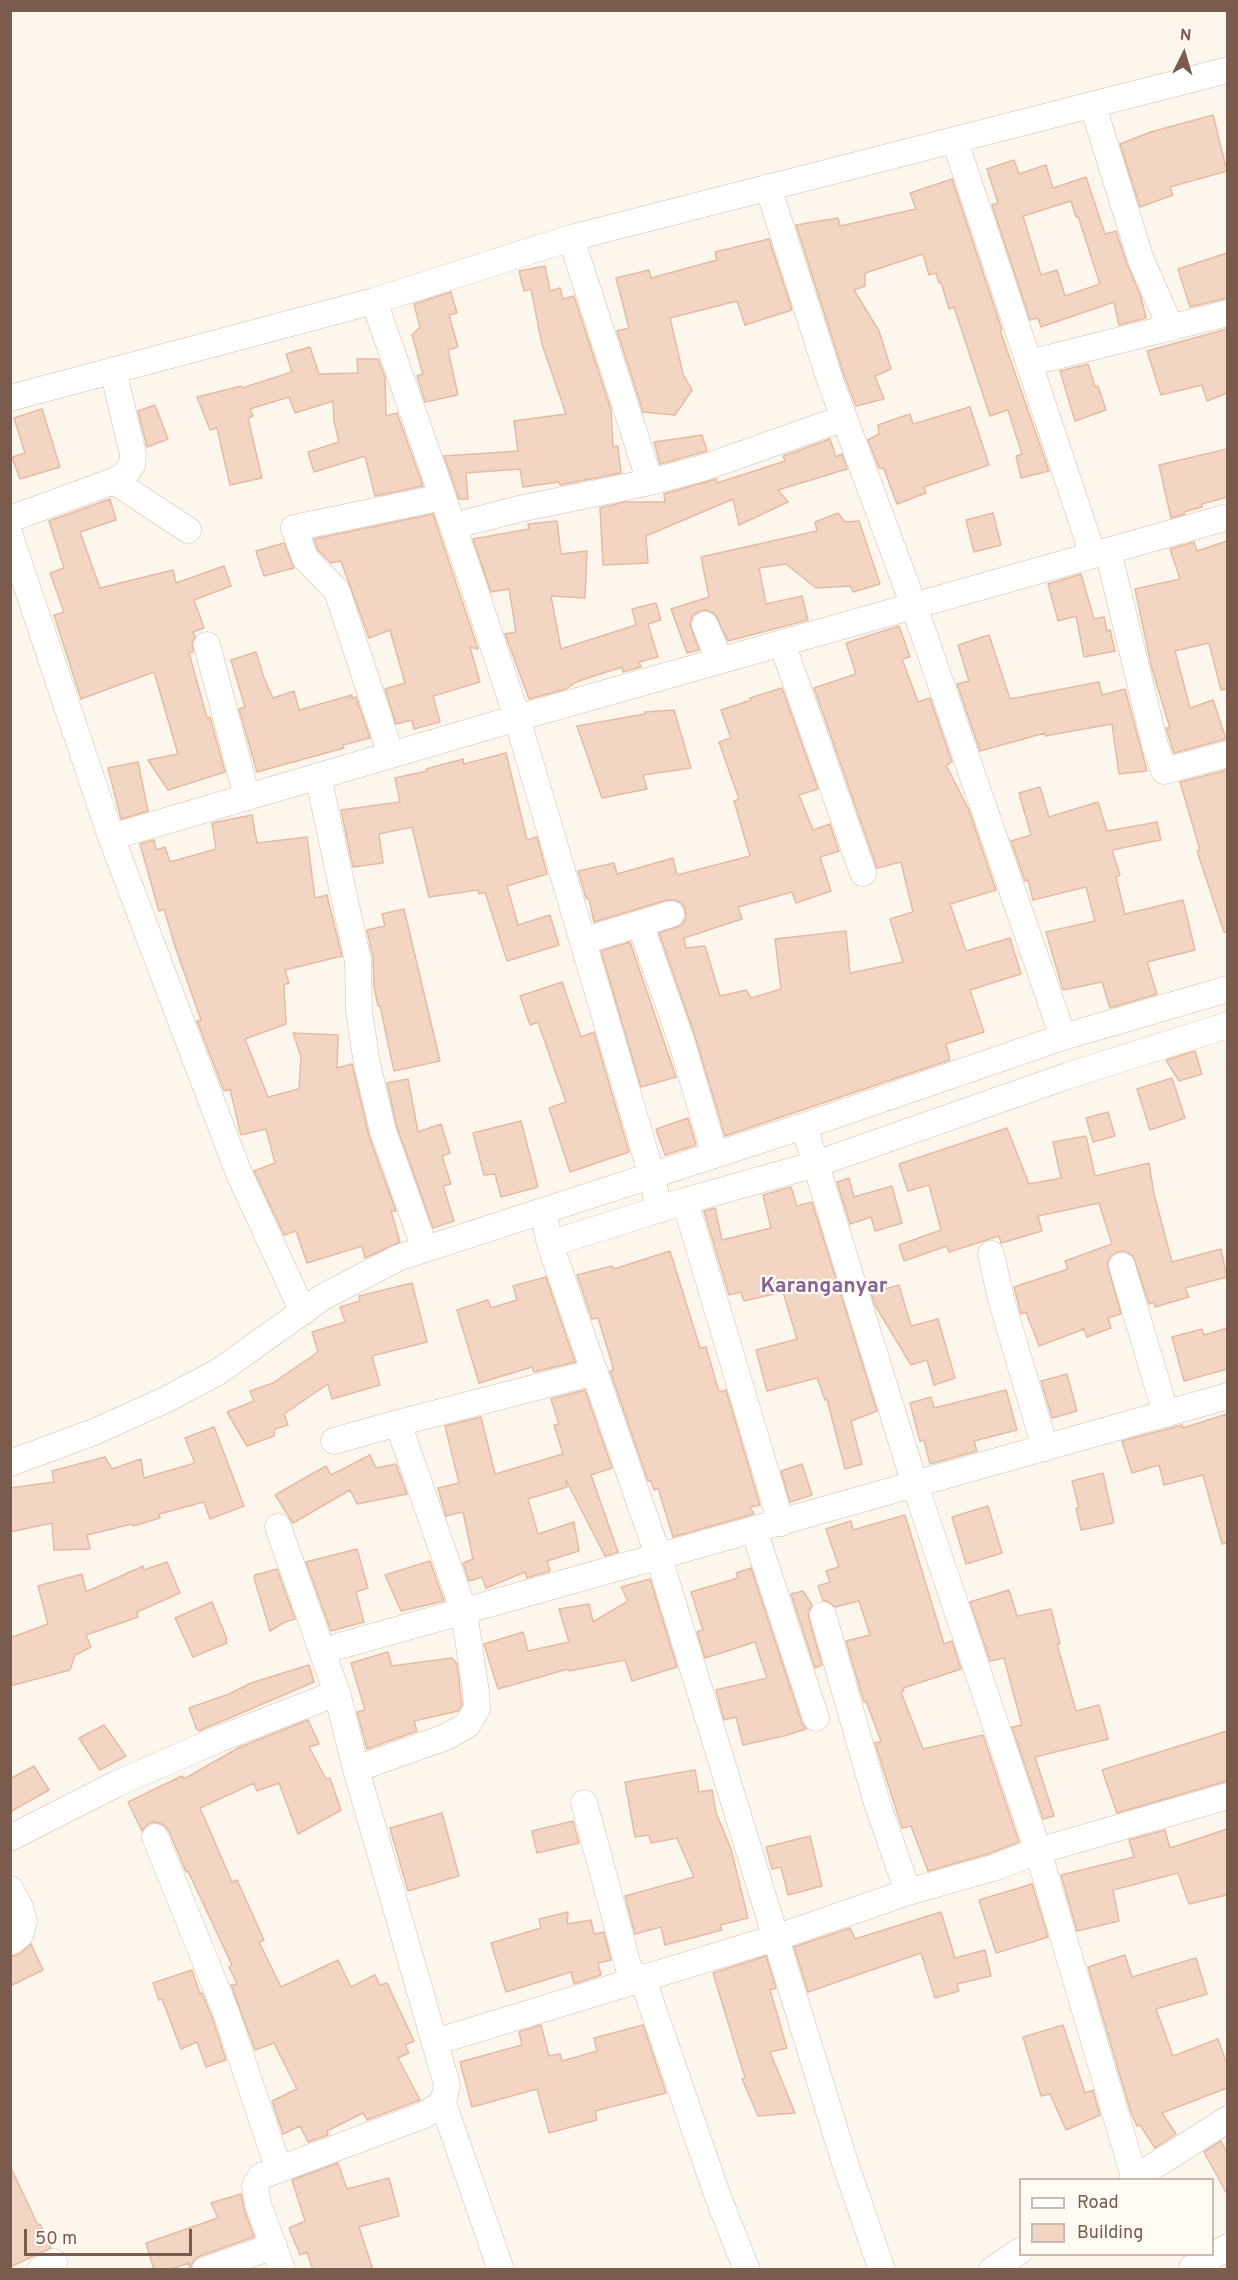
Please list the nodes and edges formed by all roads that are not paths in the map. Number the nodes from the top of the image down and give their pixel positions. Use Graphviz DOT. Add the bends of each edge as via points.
graph roads {
  1 [pos="1227,70"];
  2 [pos="1093,106"];
  3 [pos="955,141"];
  4 [pos="768,187"];
  5 [pos="571,238"];
  6 [pos="374,301"];
  7 [pos="1227,313"];
  8 [pos="1171,328"];
  9 [pos="1029,363"];
  10 [pos="113,370"];
  11 [pos="10,398"];
  12 [pos="844,418"];
  13 [pos="114,482"];
  14 [pos="650,482"];
  15 [pos="443,497"];
  16 [pos="1227,517"];
  17 [pos="10,519"];
  18 [pos="453,526"];
  19 [pos="188,530"];
  20 [pos="10,536"];
  21 [pos="1100,553"];
  22 [pos="914,606"];
  23 [pos="705,625"];
  24 [pos="782,643"];
  25 [pos="207,645"];
  26 [pos="720,661"];
  27 [pos="517,718"];
  28 [pos="1227,754"];
  29 [pos="391,755"];
  30 [pos="318,776"];
  31 [pos="247,797"];
  32 [pos="111,837"];
  33 [pos="862,873"];
  34 [pos="671,914"];
  35 [pos="640,924"];
  36 [pos="583,941"];
  37 [pos="1227,989"];
  38 [pos="1227,1025"];
  39 [pos="1063,1037"];
  40 [pos="810,1145"];
  41 [pos="715,1155"];
  42 [pos="651,1176"];
  43 [pos="685,1201"];
  44 [pos="659,1210"];
  45 [pos="547,1227"];
  46 [pos="425,1249"];
  47 [pos="991,1254"];
  48 [pos="1122,1266"];
  49 [pos="303,1312"];
  50 [pos="595,1372"];
  51 [pos="1227,1396"];
  52 [pos="1166,1414"];
  53 [pos="398,1423"];
  54 [pos="334,1441"];
  55 [pos="1045,1448"];
  56 [pos="10,1462"];
  57 [pos="915,1485"];
  58 [pos="781,1523"];
  59 [pos="278,1527"];
  60 [pos="754,1530"];
  61 [pos="659,1558"];
  62 [pos="464,1612"];
  63 [pos="823,1615"];
  64 [pos="322,1651"];
  65 [pos="336,1694"];
  66 [pos="816,1718"];
  67 [pos="356,1769"];
  68 [pos="1227,1796"];
  69 [pos="584,1803"];
  70 [pos="155,1837"];
  71 [pos="10,1838"];
  72 [pos="1038,1851"];
  73 [pos="10,1889"];
  74 [pos="908,1892"];
  75 [pos="775,1938"];
  76 [pos="10,1942"];
  77 [pos="637,1979"];
  78 [pos="435,2042"];
  79 [pos="443,2103"];
  80 [pos="1227,2119"];
  81 [pos="279,2170"];
  82 [pos="1133,2178"];
  83 [pos="1135,2178"];
  84 [pos="274,2246"];
  85 [pos="1019,2252"];
  86 [pos="1207,2256"];
  87 [pos="1189,2264"];
  88 [pos="206,2270"];
  89 [pos="282,2270"];
  90 [pos="501,2270"];
  91 [pos="747,2270"];
  92 [pos="882,2270"];
  93 [pos="992,2270"];
  1 -- 2 [label="street"];
  2 -- 3 [label="street"];
  2 -- 8 [label="street" via="1142,260"];
  3 -- 4 [label="street"];
  3 -- 9 [label="street"];
  4 -- 5 [label="street"];
  4 -- 12 [label="street"];
  5 -- 6 [label="street"];
  5 -- 14 [label="street"];
  6 -- 10 [label="street"];
  6 -- 15 [label="street"];
  7 -- 8 [label="street"];
  8 -- 9 [label="street"];
  9 -- 21 [label="street"];
  10 -- 11 [label="street"];
  10 -- 13 [label="street" via="133,454 132,465"];
  12 -- 14 [label="street" via="703,468"];
  12 -- 22 [label="street"];
  13 -- 17 [label="street"];
  13 -- 19 [label="street"];
  14 -- 18 [label="street"];
  15 -- 18 [label="street"];
  15 -- 29 [label="street" via="294,528 305,558 337,591"];
  16 -- 21 [label="street"];
  18 -- 27 [label="street"];
  20 -- 32 [label="street"];
  21 -- 22 [label="street"];
  21 -- 28 [label="street" via="1164,771"];
  22 -- 24 [label="street"];
  22 -- 39 [label="street"];
  23 -- 26 [label="street"];
  24 -- 26 [label="street"];
  24 -- 33 [label="street"];
  25 -- 31 [label="street"];
  26 -- 27 [label="street"];
  27 -- 29 [label="street"];
  27 -- 36 [label="street"];
  29 -- 30 [label="street"];
  30 -- 31 [label="street"];
  30 -- 46 [label="street" via="358,961 359,1011 367,1064 383,1131"];
  31 -- 32 [label="street"];
  32 -- 49 [label="street" via="238,1171"];
  34 -- 35 [label="street"];
  35 -- 36 [label="street"];
  35 -- 41 [label="street" via="680,1037"];
  36 -- 42 [label="street"];
  37 -- 39 [label="street"];
  38 -- 40 [label="street" via="1067,1076"];
  39 -- 40 [label="street"];
  40 -- 41 [label="street"];
  40 -- 43 [label="street"];
  40 -- 57 [label="street"];
  41 -- 42 [label="street"];
  42 -- 44 [label="street"];
  42 -- 45 [label="street"];
  43 -- 44 [label="street"];
  43 -- 58 [label="street"];
  44 -- 45 [label="street"];
  45 -- 46 [label="street"];
  45 -- 50 [label="street"];
  46 -- 49 [label="street" via="366,1274"];
  47 -- 55 [label="street"];
  48 -- 52 [label="street"];
  49 -- 56 [label="street" via="218,1372 165,1400 94,1432"];
  50 -- 53 [label="street"];
  50 -- 61 [label="street"];
  51 -- 52 [label="street"];
  52 -- 55 [label="street"];
  53 -- 54 [label="street"];
  53 -- 62 [label="street"];
  55 -- 57 [label="street"];
  57 -- 58 [label="street"];
  57 -- 72 [label="street"];
  58 -- 60 [label="street"];
  59 -- 64 [label="street"];
  60 -- 61 [label="street"];
  60 -- 66 [label="street"];
  61 -- 62 [label="street"];
  61 -- 75 [label="street"];
  62 -- 64 [label="street"];
  62 -- 67 [label="street" via="477,1709 467,1725 446,1737"];
  63 -- 74 [label="street" via="877,1803"];
  64 -- 65 [label="street"];
  65 -- 67 [label="street"];
  65 -- 71 [label="street" via="116,1784"];
  67 -- 78 [label="street"];
  68 -- 72 [label="street"];
  69 -- 77 [label="street"];
  70 -- 81 [label="street" via="226,2012"];
  72 -- 74 [label="street"];
  72 -- 82 [label="street"];
  73 -- 76 [label="street" via="24,1921 20,1935"];
  74 -- 75 [label="street"];
  75 -- 77 [label="street"];
  75 -- 92 [label="street" via="844,2163"];
  77 -- 78 [label="street"];
  77 -- 91 [label="street"];
  78 -- 79 [label="street" via="447,2085"];
  79 -- 81 [label="street" via="424,2115"];
  79 -- 90 [label="street"];
  80 -- 83 [label="street"];
  81 -- 84 [label="street" via="261,2176 255,2186"];
  84 -- 88 [label="street"];
  84 -- 89 [label="street"];
  85 -- 93 [label="street"];
  86 -- 87 [label="street"];
}
